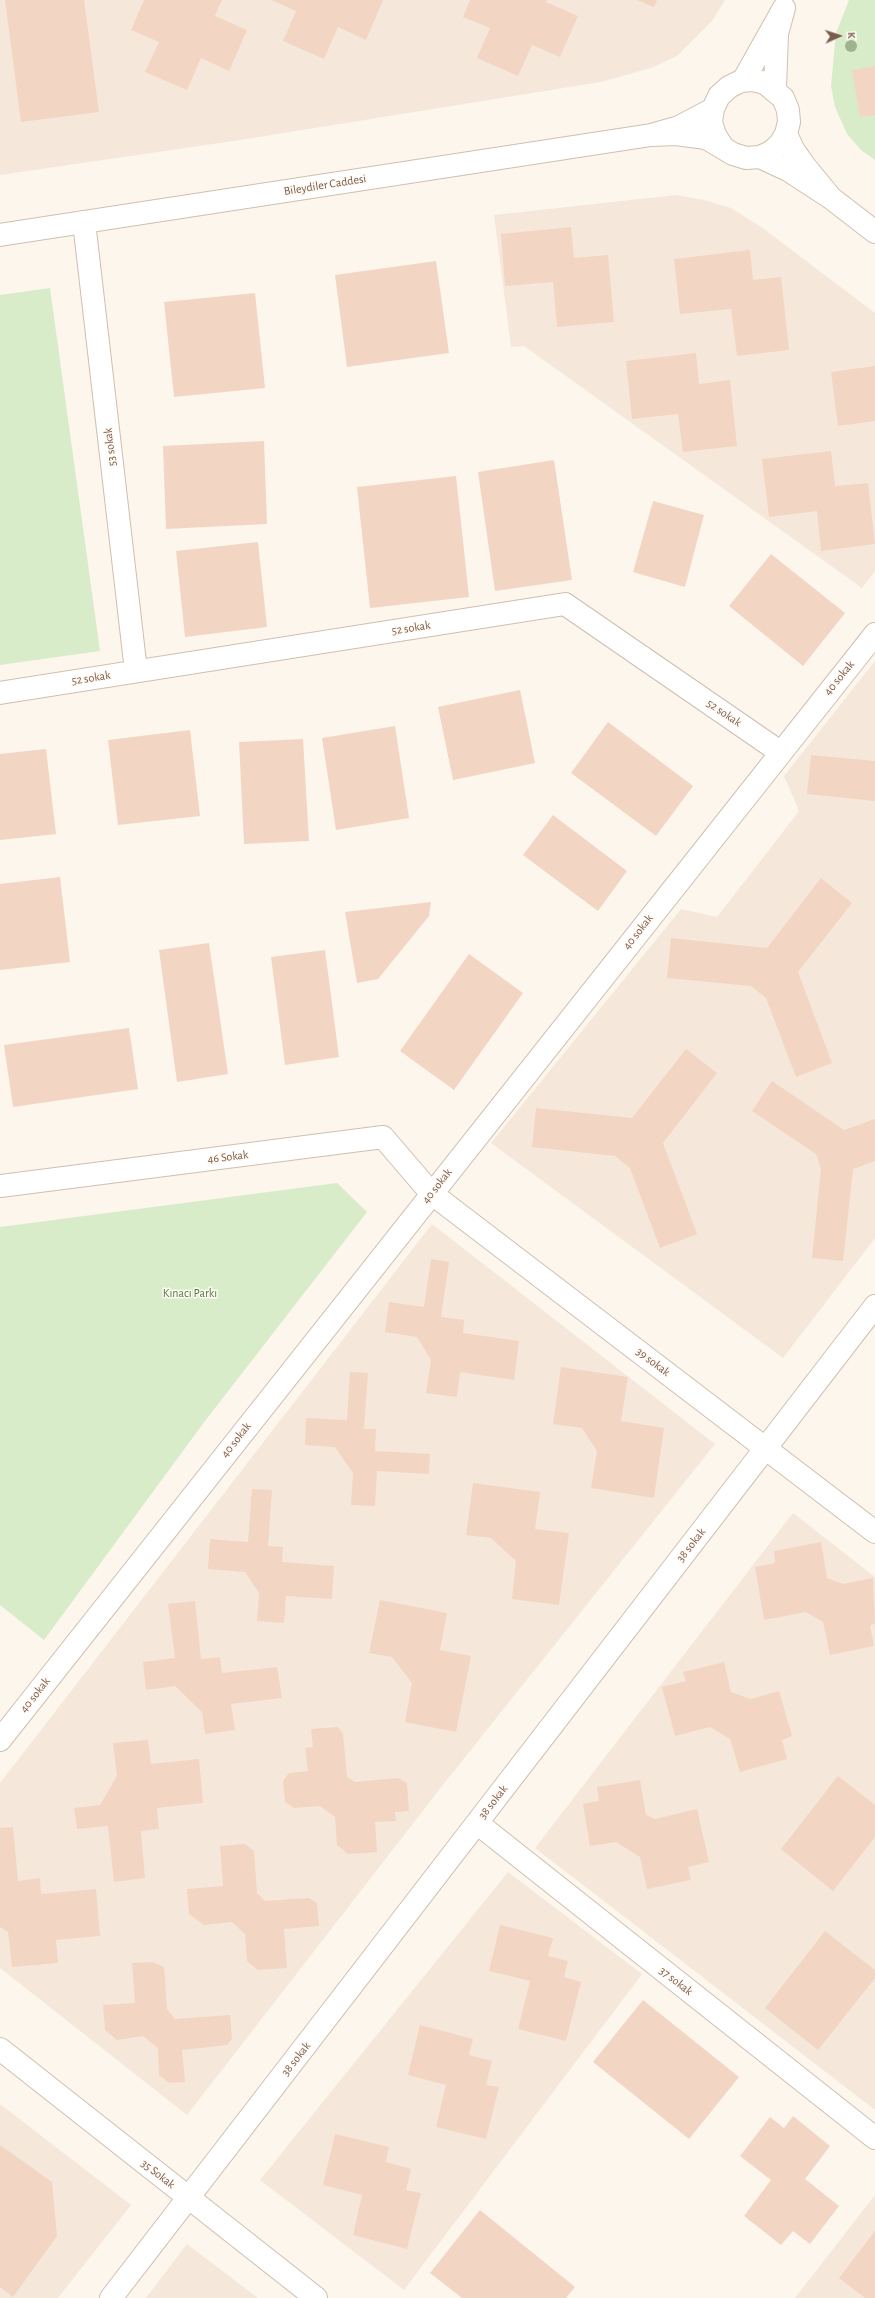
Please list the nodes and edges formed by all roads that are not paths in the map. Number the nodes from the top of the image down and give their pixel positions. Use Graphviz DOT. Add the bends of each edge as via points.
graph roads {
  1 [pos="786,4"];
  2 [pos="743,81"];
  3 [pos="775,89"];
  4 [pos="713,109"];
  5 [pos="786,134"];
  6 [pos="651,135"];
  7 [pos="722,146"];
  8 [pos="760,157"];
  9 [pos="831,198"];
  10 [pos="84,222"];
  11 [pos="875,232"];
  12 [pos="0,235"];
  13 [pos="875,634"];
  14 [pos="136,671"];
  15 [pos="0,693"];
  16 [pos="780,752"];
  17 [pos="0,1186"];
  18 [pos="431,1193"];
  19 [pos="875,1306"];
  20 [pos="765,1448"];
  21 [pos="875,1532"];
  22 [pos="0,1740"];
  23 [pos="477,1823"];
  24 [pos="0,2049"];
  25 [pos="875,2138"];
  26 [pos="188,2198"];
  27 [pos="111,2298"];
  28 [pos="316,2298"];
  1 -- 2 [label="street"];
  1 -- 3 [label="street" via="777,34"];
  2 -- 3 [label="street" via="765,83"];
  2 -- 4 [label="street" via="729,87 719,96"];
  3 -- 5 [label="street" via="783,98 788,110"];
  4 -- 6 [label="street" via="679,127"];
  4 -- 7 [label="street" via="715,135"];
  5 -- 8 [label="street" via="771,152"];
  5 -- 9 [label="street" via="804,165"];
  6 -- 7 [label="street" via="692,135 706,138"];
  6 -- 10 [label="street, Bileydiler Caddesi"];
  7 -- 8 [label="street" via="733,154 746,158"];
  8 -- 9 [label="street" via="788,170"];
  9 -- 11 [label="street"];
  10 -- 12 [label="street, Bileydiler Caddesi"];
  10 -- 14 [label="street, 53 sokak"];
  13 -- 16 [label="street, 40 sokak"];
  14 -- 15 [label="street, 52 sokak"];
  14 -- 16 [label="street, 52 sokak" via="565,604"];
  16 -- 18 [label="street, 40 sokak"];
  17 -- 18 [label="street, 46 Sokak" via="383,1137"];
  18 -- 20 [label="street, 39 sokak"];
  18 -- 22 [label="street, 40 sokak"];
  19 -- 20 [label="street, 38 sokak"];
  20 -- 21 [label="street, 39 sokak"];
  20 -- 23 [label="street, 38 sokak"];
  23 -- 25 [label="street, 37 sokak"];
  23 -- 26 [label="street, 38 sokak"];
  24 -- 26 [label="street, 35 Sokak"];
  26 -- 27 [label="street, 38 sokak"];
  26 -- 28 [label="street, 35 Sokak"];
}
